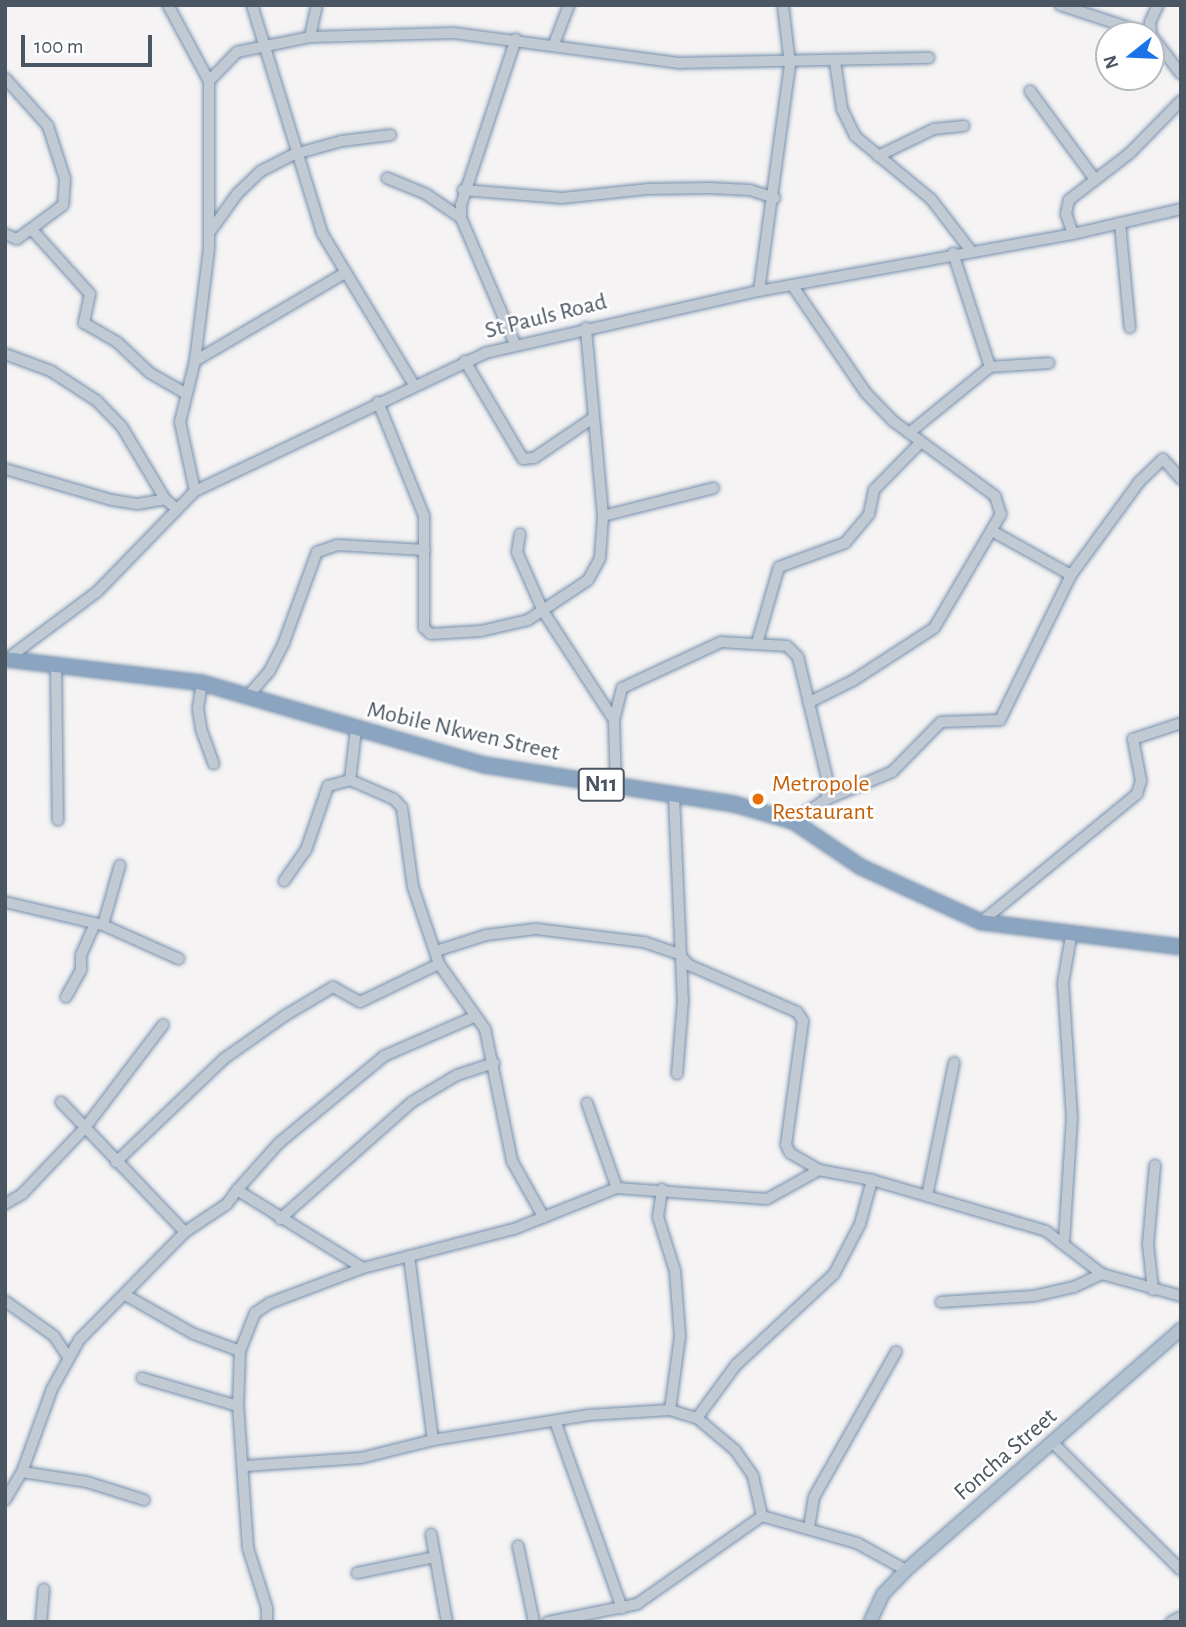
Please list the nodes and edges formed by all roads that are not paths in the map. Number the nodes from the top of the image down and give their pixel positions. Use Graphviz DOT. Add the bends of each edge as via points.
graph roads {
  1 [pos="168,5"];
  2 [pos="252,5"];
  3 [pos="317,5"];
  4 [pos="569,5"];
  5 [pos="783,5"];
  6 [pos="1060,5"];
  7 [pos="1158,5"];
  8 [pos="1111,21"];
  9 [pos="1150,21"];
  10 [pos="310,37"];
  11 [pos="516,39"];
  12 [pos="263,44"];
  13 [pos="554,44"];
  14 [pos="1165,52"];
  15 [pos="929,58"];
  16 [pos="835,62"];
  17 [pos="790,64"];
  18 [pos="1181,74"];
  19 [pos="5,78"];
  20 [pos="209,81"];
  21 [pos="1030,91"];
  22 [pos="1181,101"];
  23 [pos="964,126"];
  24 [pos="391,135"];
  25 [pos="295,154"];
  26 [pos="878,156"];
  27 [pos="387,178"];
  28 [pos="1094,178"];
  29 [pos="463,190"];
  30 [pos="775,198"];
  31 [pos="1181,209"];
  32 [pos="461,218"];
  33 [pos="1120,223"];
  34 [pos="31,229"];
  35 [pos="209,233"];
  36 [pos="5,234"];
  37 [pos="1073,234"];
  38 [pos="971,251"];
  39 [pos="953,253"];
  40 [pos="345,273"];
  41 [pos="792,285"];
  42 [pos="759,291"];
  43 [pos="586,328"];
  44 [pos="1130,328"];
  45 [pos="516,344"];
  46 [pos="5,354"];
  47 [pos="195,361"];
  48 [pos="465,361"];
  49 [pos="1049,363"];
  50 [pos="990,368"];
  51 [pos="414,385"];
  52 [pos="185,393"];
  53 [pos="378,402"];
  54 [pos="593,418"];
  55 [pos="909,433"];
  56 [pos="921,442"];
  57 [pos="5,469"];
  58 [pos="1181,479"];
  59 [pos="714,488"];
  60 [pos="195,491"];
  61 [pos="165,499"];
  62 [pos="177,509"];
  63 [pos="603,516"];
  64 [pos="994,532"];
  65 [pos="520,534"];
  66 [pos="425,550"];
  67 [pos="1071,575"];
  68 [pos="543,611"];
  69 [pos="757,643"];
  70 [pos="6,659"];
  71 [pos="56,664"];
  72 [pos="202,683"];
  73 [pos="247,697"];
  74 [pos="808,703"];
  75 [pos="614,720"];
  76 [pos="1181,723"];
  77 [pos="356,730"];
  78 [pos="214,764"];
  79 [pos="350,780"];
  80 [pos="616,788"];
  81 [pos="674,797"];
  82 [pos="827,799"];
  83 [pos="58,820"];
  84 [pos="793,821"];
  85 [pos="120,865"];
  86 [pos="284,881"];
  87 [pos="5,902"];
  88 [pos="981,922"];
  89 [pos="99,925"];
  90 [pos="1070,936"];
  91 [pos="1181,947"];
  92 [pos="436,951"];
  93 [pos="680,954"];
  94 [pos="178,959"];
  95 [pos="439,964"];
  96 [pos="66,997"];
  97 [pos="476,1016"];
  98 [pos="163,1026"];
  99 [pos="494,1063"];
  100 [pos="954,1063"];
  101 [pos="677,1074"];
  102 [pos="61,1102"];
  103 [pos="587,1103"];
  104 [pos="84,1129"];
  105 [pos="116,1162"];
  106 [pos="1155,1165"];
  107 [pos="818,1170"];
  108 [pos="872,1180"];
  109 [pos="617,1188"];
  110 [pos="662,1189"];
  111 [pos="237,1190"];
  112 [pos="927,1196"];
  113 [pos="5,1203"];
  114 [pos="544,1218"];
  115 [pos="280,1219"];
  116 [pos="185,1232"];
  117 [pos="1064,1241"];
  118 [pos="409,1256"];
  119 [pos="363,1268"];
  120 [pos="1102,1274"];
  121 [pos="1153,1290"];
  122 [pos="127,1296"];
  123 [pos="1181,1296"];
  124 [pos="5,1301"];
  125 [pos="941,1302"];
  126 [pos="1181,1329"];
  127 [pos="240,1351"];
  128 [pos="896,1352"];
  129 [pos="68,1357"];
  130 [pos="142,1378"];
  131 [pos="238,1406"];
  132 [pos="670,1410"];
  133 [pos="697,1418"];
  134 [pos="555,1422"];
  135 [pos="433,1440"];
  136 [pos="1053,1443"];
  137 [pos="245,1466"];
  138 [pos="22,1472"];
  139 [pos="5,1500"];
  140 [pos="144,1500"];
  141 [pos="762,1516"];
  142 [pos="809,1528"];
  143 [pos="431,1534"];
  144 [pos="519,1546"];
  145 [pos="435,1557"];
  146 [pos="905,1570"];
  147 [pos="1181,1570"];
  148 [pos="357,1573"];
  149 [pos="44,1589"];
  150 [pos="622,1608"];
  151 [pos="1181,1617"];
  152 [pos="41,1622"];
  153 [pos="267,1622"];
  154 [pos="447,1622"];
  155 [pos="534,1622"];
  156 [pos="548,1622"];
  157 [pos="870,1622"];
  158 [pos="1171,1622"];
  1 -- 20 [label="street"];
  2 -- 12 [label="street"];
  3 -- 10 [label="street"];
  4 -- 13 [label="street"];
  5 -- 17 [label="street"];
  6 -- 8 [label="street"];
  7 -- 9 [label="street"];
  10 -- 11 [label="street" via="454,33"];
  10 -- 12 [label="street"];
  11 -- 13 [label="street"];
  11 -- 29 [label="street"];
  12 -- 20 [label="street" via="237,52"];
  12 -- 25 [label="street"];
  13 -- 17 [label="street" via="680,63"];
  14 -- 18 [label="street"];
  15 -- 16 [label="street"];
  16 -- 17 [label="street"];
  16 -- 26 [label="street" via="847,124"];
  17 -- 30 [label="street"];
  19 -- 34 [label="street" via="48,126 65,179 63,205"];
  20 -- 35 [label="street"];
  21 -- 28 [label="street"];
  22 -- 28 [label="street" via="1130,153"];
  23 -- 26 [label="street" via="934,130"];
  24 -- 25 [label="street" via="342,141"];
  25 -- 35 [label="street" via="248,181"];
  25 -- 40 [label="street" via="322,233"];
  26 -- 38 [label="street" via="931,199"];
  27 -- 32 [label="street" via="426,194"];
  28 -- 37 [label="street" via="1069,200 1066,214"];
  29 -- 30 [label="street" via="562,198 665,187 709,188 750,190"];
  29 -- 32 [label="street"];
  30 -- 42 [label="street"];
  31 -- 33 [label="street, St Pauls Road"];
  32 -- 45 [label="street"];
  33 -- 37 [label="street, St Pauls Road"];
  33 -- 44 [label="street"];
  34 -- 36 [label="street" via="17,239"];
  34 -- 52 [label="street" via="90,294 84,323"];
  35 -- 47 [label="street"];
  37 -- 38 [label="street, St Pauls Road"];
  38 -- 39 [label="street, St Pauls Road"];
  39 -- 41 [label="street, St Pauls Road"];
  39 -- 50 [label="street"];
  40 -- 47 [label="street"];
  40 -- 51 [label="street"];
  41 -- 42 [label="street, St Pauls Road"];
  41 -- 55 [label="street" via="866,393"];
  42 -- 43 [label="street, St Pauls Road"];
  43 -- 45 [label="street, St Pauls Road"];
  43 -- 54 [label="street"];
  45 -- 48 [label="street, St Pauls Road"];
  46 -- 61 [label="street" via="51,372 97,401 139,449"];
  47 -- 52 [label="street"];
  48 -- 51 [label="street, St Pauls Road"];
  48 -- 54 [label="street" via="523,459 534,458"];
  49 -- 50 [label="street"];
  50 -- 55 [label="street"];
  51 -- 53 [label="street, St Pauls Road"];
  52 -- 60 [label="street" via="181,441"];
  53 -- 60 [label="street, St Pauls Road"];
  53 -- 66 [label="street" via="418,496"];
  54 -- 63 [label="street"];
  55 -- 56 [label="street"];
  56 -- 64 [label="street" via="995,495 1001,514"];
  56 -- 69 [label="street" via="874,490 869,514 845,542 779,567"];
  57 -- 61 [label="street" via="112,500 138,504"];
  58 -- 67 [label="street" via="1167,460 1159,461"];
  59 -- 63 [label="street"];
  60 -- 62 [label="street, St Pauls Road"];
  61 -- 62 [label="street"];
  62 -- 70 [label="street, St Pauls Road" via="97,592"];
  63 -- 68 [label="street" via="600,558 588,580"];
  64 -- 67 [label="street"];
  64 -- 74 [label="street" via="934,628 854,680"];
  65 -- 68 [label="street" via="517,552"];
  66 -- 68 [label="street" via="422,621 431,634 505,628"];
  66 -- 73 [label="street" via="337,545 317,552 284,642 269,672"];
  67 -- 82 [label="street" via="1000,720 941,722 892,772"];
  68 -- 75 [label="street"];
  69 -- 74 [label="street" via="793,650"];
  69 -- 75 [label="street" via="722,642 648,673 622,688"];
  70 -- 71 [label="highway, Mobile Nkwen Street / N11"];
  71 -- 72 [label="highway, Mobile Nkwen Street / N11"];
  71 -- 83 [label="street"];
  72 -- 73 [label="highway, Mobile Nkwen Street / N11"];
  72 -- 78 [label="street" via="198,709"];
  73 -- 77 [label="highway, Mobile Nkwen Street / N11"];
  74 -- 82 [label="street" via="824,758"];
  75 -- 80 [label="street"];
  76 -- 88 [label="street" via="1133,739 1141,781 1137,794"];
  77 -- 79 [label="street"];
  77 -- 80 [label="highway, Mobile Nkwen Street / N11" via="485,765"];
  79 -- 86 [label="street" via="328,786 306,850"];
  79 -- 92 [label="street" via="394,799 402,808 413,887"];
  80 -- 81 [label="highway, Mobile Nkwen Street / N11"];
  81 -- 84 [label="highway, Mobile Nkwen Street / N11" via="734,804"];
  81 -- 93 [label="street"];
  82 -- 84 [label="street"];
  84 -- 88 [label="highway, Mobile Nkwen Street / N11" via="861,867"];
  85 -- 89 [label="street"];
  87 -- 89 [label="street" via="54,910"];
  88 -- 90 [label="highway, Mobile Nkwen Street / N11"];
  89 -- 94 [label="street"];
  89 -- 96 [label="street" via="81,955 81,970"];
  90 -- 91 [label="highway, Mobile Nkwen Street / N11"];
  90 -- 117 [label="street" via="1063,983 1072,1118"];
  92 -- 93 [label="street" via="486,935 536,929 644,942"];
  92 -- 95 [label="street"];
  93 -- 101 [label="street" via="683,1000"];
  93 -- 107 [label="street" via="689,965 797,1012 803,1021 786,1145 790,1153"];
  95 -- 97 [label="street"];
  95 -- 105 [label="street" via="360,1002 333,987 286,1015 225,1058"];
  97 -- 99 [label="street" via="485,1029"];
  97 -- 111 [label="street" via="384,1056 288,1135"];
  98 -- 104 [label="street"];
  99 -- 114 [label="street" via="512,1161"];
  99 -- 115 [label="street" via="457,1074 412,1102"];
  100 -- 112 [label="street"];
  102 -- 104 [label="street"];
  103 -- 109 [label="street"];
  104 -- 105 [label="street"];
  104 -- 113 [label="street" via="22,1194"];
  105 -- 116 [label="street"];
  106 -- 121 [label="street" via="1148,1244"];
  107 -- 108 [label="street"];
  107 -- 110 [label="street" via="767,1199"];
  108 -- 112 [label="street"];
  108 -- 133 [label="street" via="860,1224 834,1274 736,1365"];
  109 -- 110 [label="street"];
  109 -- 114 [label="street"];
  110 -- 132 [label="street" via="658,1217 675,1271 680,1335"];
  111 -- 115 [label="street"];
  111 -- 116 [label="street" via="227,1204"];
  112 -- 117 [label="street" via="1046,1231"];
  114 -- 118 [label="street"];
  115 -- 119 [label="street"];
  116 -- 122 [label="street"];
  117 -- 120 [label="street"];
  118 -- 119 [label="street"];
  118 -- 135 [label="street"];
  119 -- 127 [label="street" via="255,1313"];
  120 -- 121 [label="street"];
  120 -- 125 [label="street" via="1074,1287 1034,1296"];
  121 -- 123 [label="street"];
  122 -- 127 [label="street" via="194,1334"];
  122 -- 129 [label="street" via="103,1314"];
  124 -- 129 [label="street" via="54,1336"];
  126 -- 136 [label="main road, Foncha Street"];
  127 -- 131 [label="street"];
  128 -- 142 [label="street" via="814,1497"];
  129 -- 138 [label="street"];
  130 -- 131 [label="street"];
  131 -- 137 [label="street"];
  132 -- 133 [label="street"];
  132 -- 134 [label="street"];
  133 -- 141 [label="street" via="735,1450 753,1476"];
  134 -- 135 [label="street"];
  134 -- 150 [label="street"];
  135 -- 137 [label="street" via="361,1458"];
  136 -- 146 [label="main road, Foncha Street"];
  136 -- 147 [label="street"];
  137 -- 153 [label="street" via="248,1548"];
  138 -- 139 [label="street"];
  138 -- 140 [label="street" via="88,1482"];
  141 -- 142 [label="street"];
  141 -- 150 [label="street" via="652,1596"];
  142 -- 146 [label="street" via="857,1543"];
  143 -- 145 [label="street"];
  144 -- 155 [label="street"];
  145 -- 148 [label="street"];
  145 -- 154 [label="street"];
  146 -- 157 [label="main road, Foncha Street" via="883,1594"];
  149 -- 152 [label="street"];
  150 -- 156 [label="street"];
  151 -- 158 [label="street"];
}
